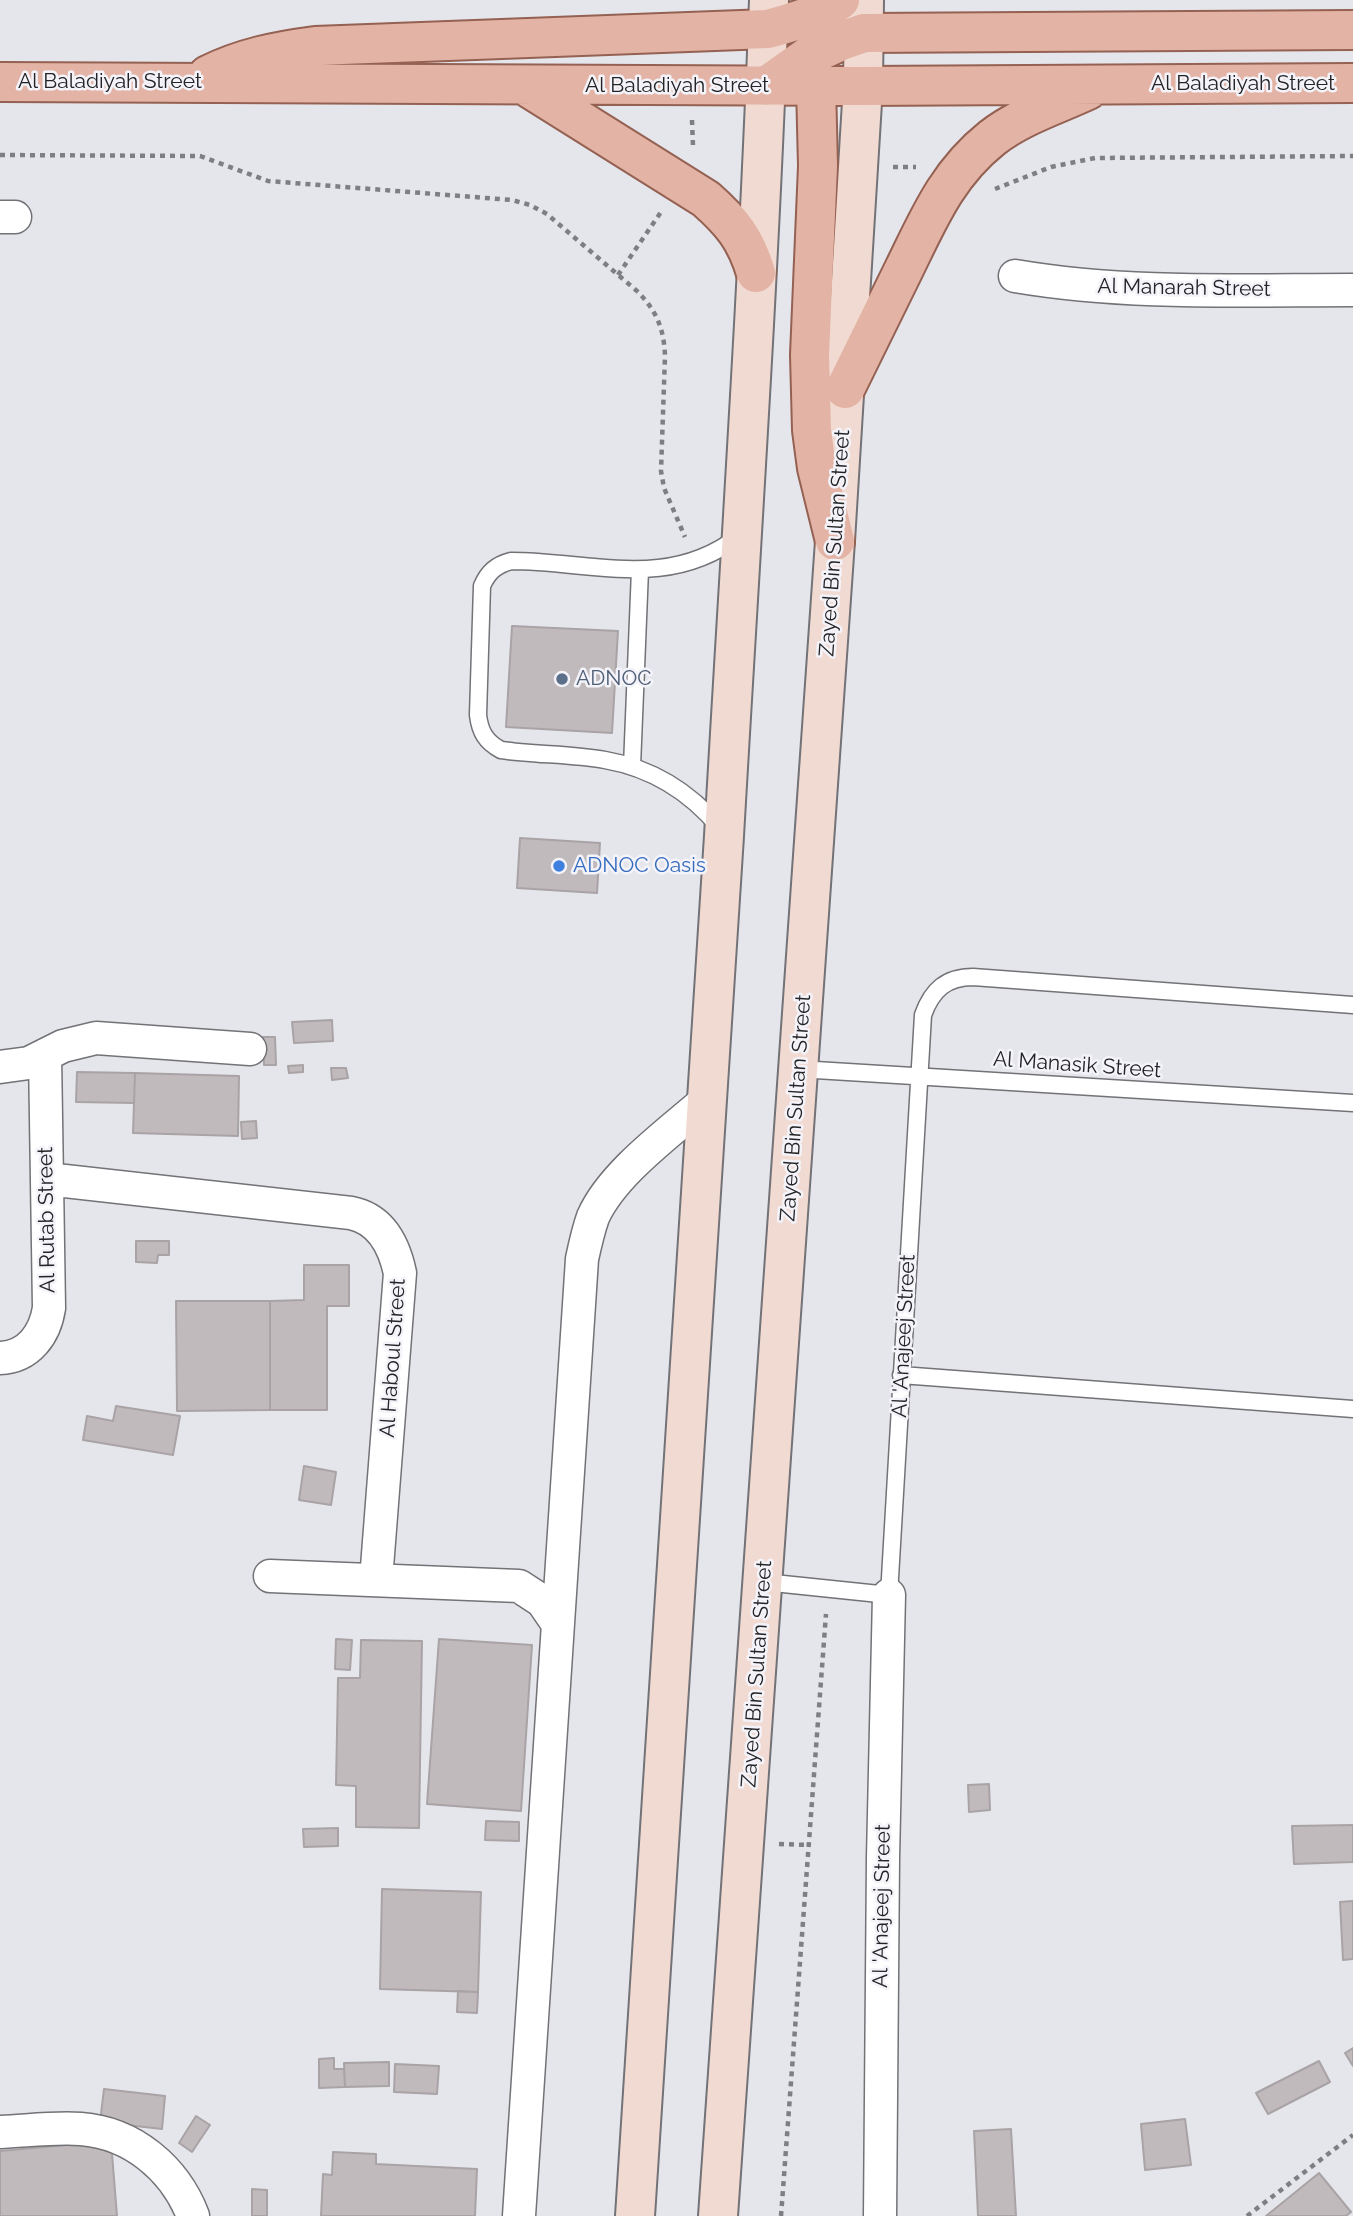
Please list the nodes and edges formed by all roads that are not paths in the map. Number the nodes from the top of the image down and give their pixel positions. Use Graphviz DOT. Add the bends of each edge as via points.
graph roads {
  1 [pos="777,13"];
  2 [pos="844,14"];
  3 [pos="1353,30"];
  4 [pos="811,72"];
  5 [pos="0,82"];
  6 [pos="194,83"];
  7 [pos="1353,83"];
  8 [pos="524,85"];
  9 [pos="1100,85"];
  10 [pos="766,86"];
  11 [pos="863,86"];
  12 [pos="755,273"];
  13 [pos="1015,276"];
  14 [pos="1353,290"];
  15 [pos="845,389"];
  16 [pos="743,532"];
  17 [pos="835,541"];
  18 [pos="640,570"];
  19 [pos="632,766"];
  20 [pos="724,833"];
  21 [pos="1353,1005"];
  22 [pos="250,1049"];
  23 [pos="45,1055"];
  24 [pos="0,1067"];
  25 [pos="799,1069"];
  26 [pos="919,1076"];
  27 [pos="710,1097"];
  28 [pos="1353,1103"];
  29 [pos="47,1179"];
  30 [pos="0,1358"];
  31 [pos="901,1375"];
  32 [pos="1353,1409"];
  33 [pos="562,1552"];
  34 [pos="270,1576"];
  35 [pos="376,1580"];
  36 [pos="764,1583"];
  37 [pos="519,1586"];
  38 [pos="889,1595"];
  39 [pos="557,1623"];
  40 [pos="0,2132"];
  41 [pos="193,2216"];
  42 [pos="519,2216"];
  43 [pos="635,2216"];
  44 [pos="718,2216"];
  45 [pos="880,2216"];
  1 -- 2 [label="main road"];
  1 -- 4 [label="main road"];
  1 -- 6 [label="main road" via="315,46 252,57"];
  1 -- 10 [label="main road"];
  2 -- 3 [label="main road"];
  2 -- 4 [label="main road"];
  2 -- 11 [label="main road"];
  4 -- 10 [label="main road, Al Baladiyah Street"];
  4 -- 11 [label="main road, Al Baladiyah Street"];
  4 -- 17 [label="main road" via="818,166 811,405 817,468"];
  5 -- 6 [label="main road, Al Baladiyah Street"];
  6 -- 8 [label="main road, Al Baladiyah Street"];
  7 -- 9 [label="main road, Al Baladiyah Street"];
  8 -- 10 [label="main road, Al Baladiyah Street"];
  8 -- 12 [label="main road" via="706,199 738,232 750,251"];
  9 -- 11 [label="main road, Al Baladiyah Street"];
  9 -- 15 [label="main road" via="995,136 950,180"];
  10 -- 12 [label="main road"];
  11 -- 15 [label="main road, Zayed Bin Sultan Street"];
  12 -- 16 [label="main road"];
  13 -- 14 [label="street, Al Manarah Street" via="1125,289"];
  15 -- 17 [label="main road, Zayed Bin Sultan Street"];
  16 -- 18 [label="lane" via="695,561"];
  16 -- 20 [label="main road"];
  17 -- 25 [label="main road, Zayed Bin Sultan Street"];
  18 -- 19 [label="lane"];
  18 -- 19 [label="lane" via="511,561 492,569 482,586 478,715 491,745"];
  19 -- 20 [label="lane" via="693,799"];
  20 -- 27 [label="main road"];
  21 -- 26 [label="lane, Al 'Anajeej Street" via="961,977 948,981 928,1000"];
  22 -- 23 [label="street" via="96,1038"];
  23 -- 24 [label="street" via="29,1063"];
  23 -- 29 [label="street, Al Rutab Street"];
  25 -- 26 [label="lane, Al Manasik Street"];
  25 -- 36 [label="main road, Zayed Bin Sultan Street"];
  26 -- 28 [label="lane, Al Manasik Street"];
  26 -- 31 [label="lane, Al 'Anajeej Street"];
  27 -- 33 [label="street" via="618,1180 586,1237"];
  27 -- 43 [label="main road"];
  29 -- 30 [label="street, Al Rutab Street" via="47,1321 34,1344 22,1353"];
  29 -- 35 [label="street, Al Haboul Street" via="351,1213 364,1216 388,1237 400,1273"];
  31 -- 32 [label="lane"];
  31 -- 38 [label="lane, Al 'Anajeej Street"];
  33 -- 37 [label="street" via="543,1572"];
  33 -- 39 [label="street"];
  34 -- 35 [label="street"];
  35 -- 37 [label="street"];
  36 -- 38 [label="lane"];
  36 -- 44 [label="main road, Zayed Bin Sultan Street"];
  37 -- 39 [label="street" via="542,1601"];
  38 -- 45 [label="street, Al 'Anajeej Street"];
  39 -- 42 [label="street"];
  40 -- 41 [label="street" via="80,2129 125,2141 162,2166"];
}
